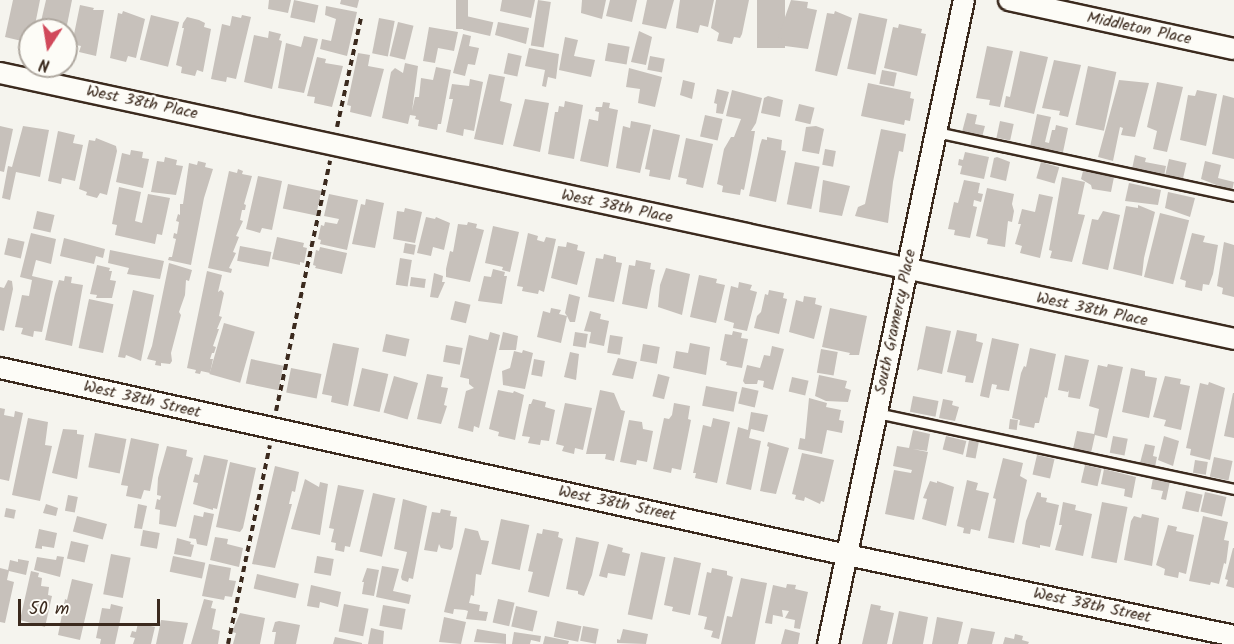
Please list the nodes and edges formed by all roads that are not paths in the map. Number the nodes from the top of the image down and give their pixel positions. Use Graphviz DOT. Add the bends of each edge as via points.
graph roads {
  1 [pos="964,0"];
  2 [pos="1008,0"];
  3 [pos="1234,49"];
  4 [pos="0,73"];
  5 [pos="936,132"];
  6 [pos="1234,196"];
  7 [pos="907,271"];
  8 [pos="1234,339"];
  9 [pos="0,368"];
  10 [pos="877,413"];
  11 [pos="1234,489"];
  12 [pos="847,555"];
  13 [pos="1234,636"];
  14 [pos="828,644"];
  1 -- 5 [label="street, South Gramercy Place"];
  2 -- 3 [label="street, Middleton Place"];
  4 -- 7 [label="street, West 38th Place"];
  5 -- 6 [label="lane"];
  5 -- 7 [label="street, South Gramercy Place"];
  7 -- 8 [label="street, West 38th Place"];
  7 -- 10 [label="street, South Gramercy Place"];
  9 -- 12 [label="street, West 38th Street"];
  10 -- 11 [label="lane"];
  10 -- 12 [label="street, South Gramercy Place"];
  12 -- 13 [label="street, West 38th Street"];
  12 -- 14 [label="street, South Gramercy Place"];
}
